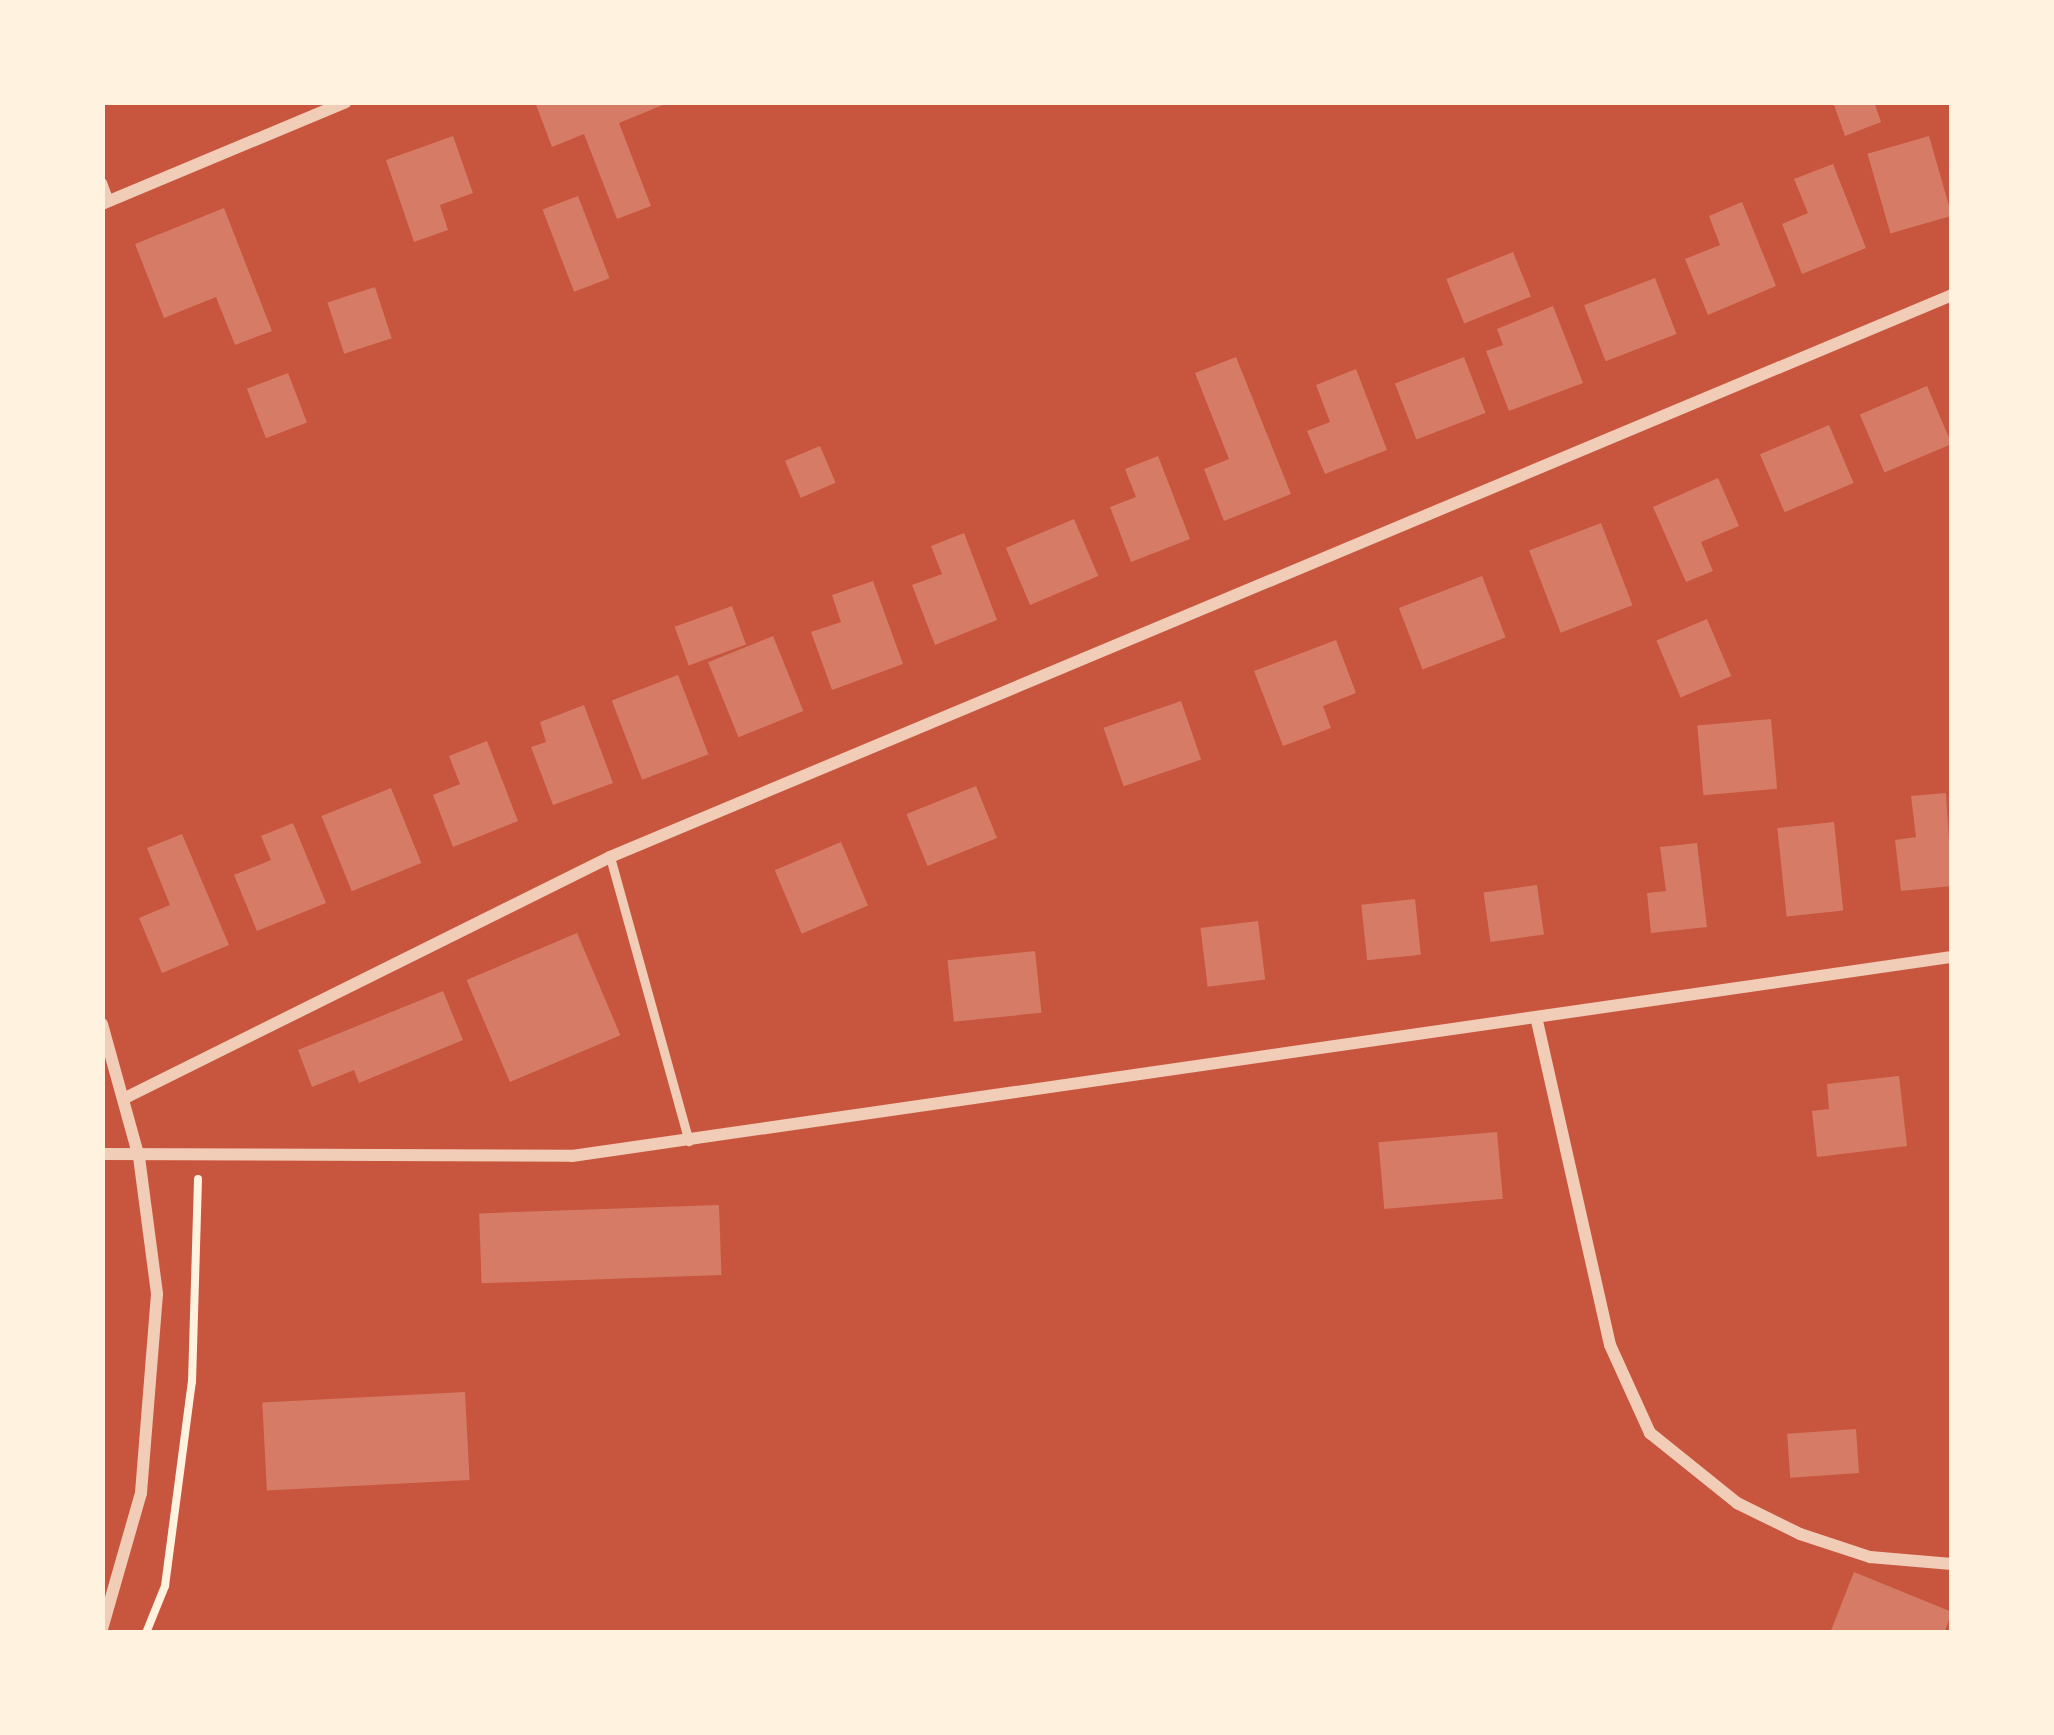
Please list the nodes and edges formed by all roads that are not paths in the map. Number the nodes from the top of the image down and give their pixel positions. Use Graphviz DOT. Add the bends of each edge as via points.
graph roads {
  1 [pos="346,102"];
  2 [pos="102,182"];
  3 [pos="106,202"];
  4 [pos="1952,295"];
  5 [pos="610,857"];
  6 [pos="1952,957"];
  7 [pos="1537,1021"];
  8 [pos="102,1024"];
  9 [pos="125,1098"];
  10 [pos="689,1142"];
  11 [pos="102,1154"];
  12 [pos="140,1157"];
  13 [pos="1952,1564"];
  14 [pos="102,1629"];
  1 -- 3 [label="street"];
  2 -- 3 [label="lane"];
  4 -- 5 [label="street"];
  5 -- 9 [label="street"];
  5 -- 10 [label="lane"];
  6 -- 7 [label="street"];
  7 -- 10 [label="street"];
  7 -- 13 [label="street" via="1610,1345 1650,1433 1737,1503 1800,1534 1870,1557"];
  8 -- 9 [label="street"];
  9 -- 12 [label="street"];
  10 -- 12 [label="street" via="572,1156"];
  11 -- 12 [label="street"];
  12 -- 14 [label="street" via="157,1294 153,1394 141,1493"];
}
